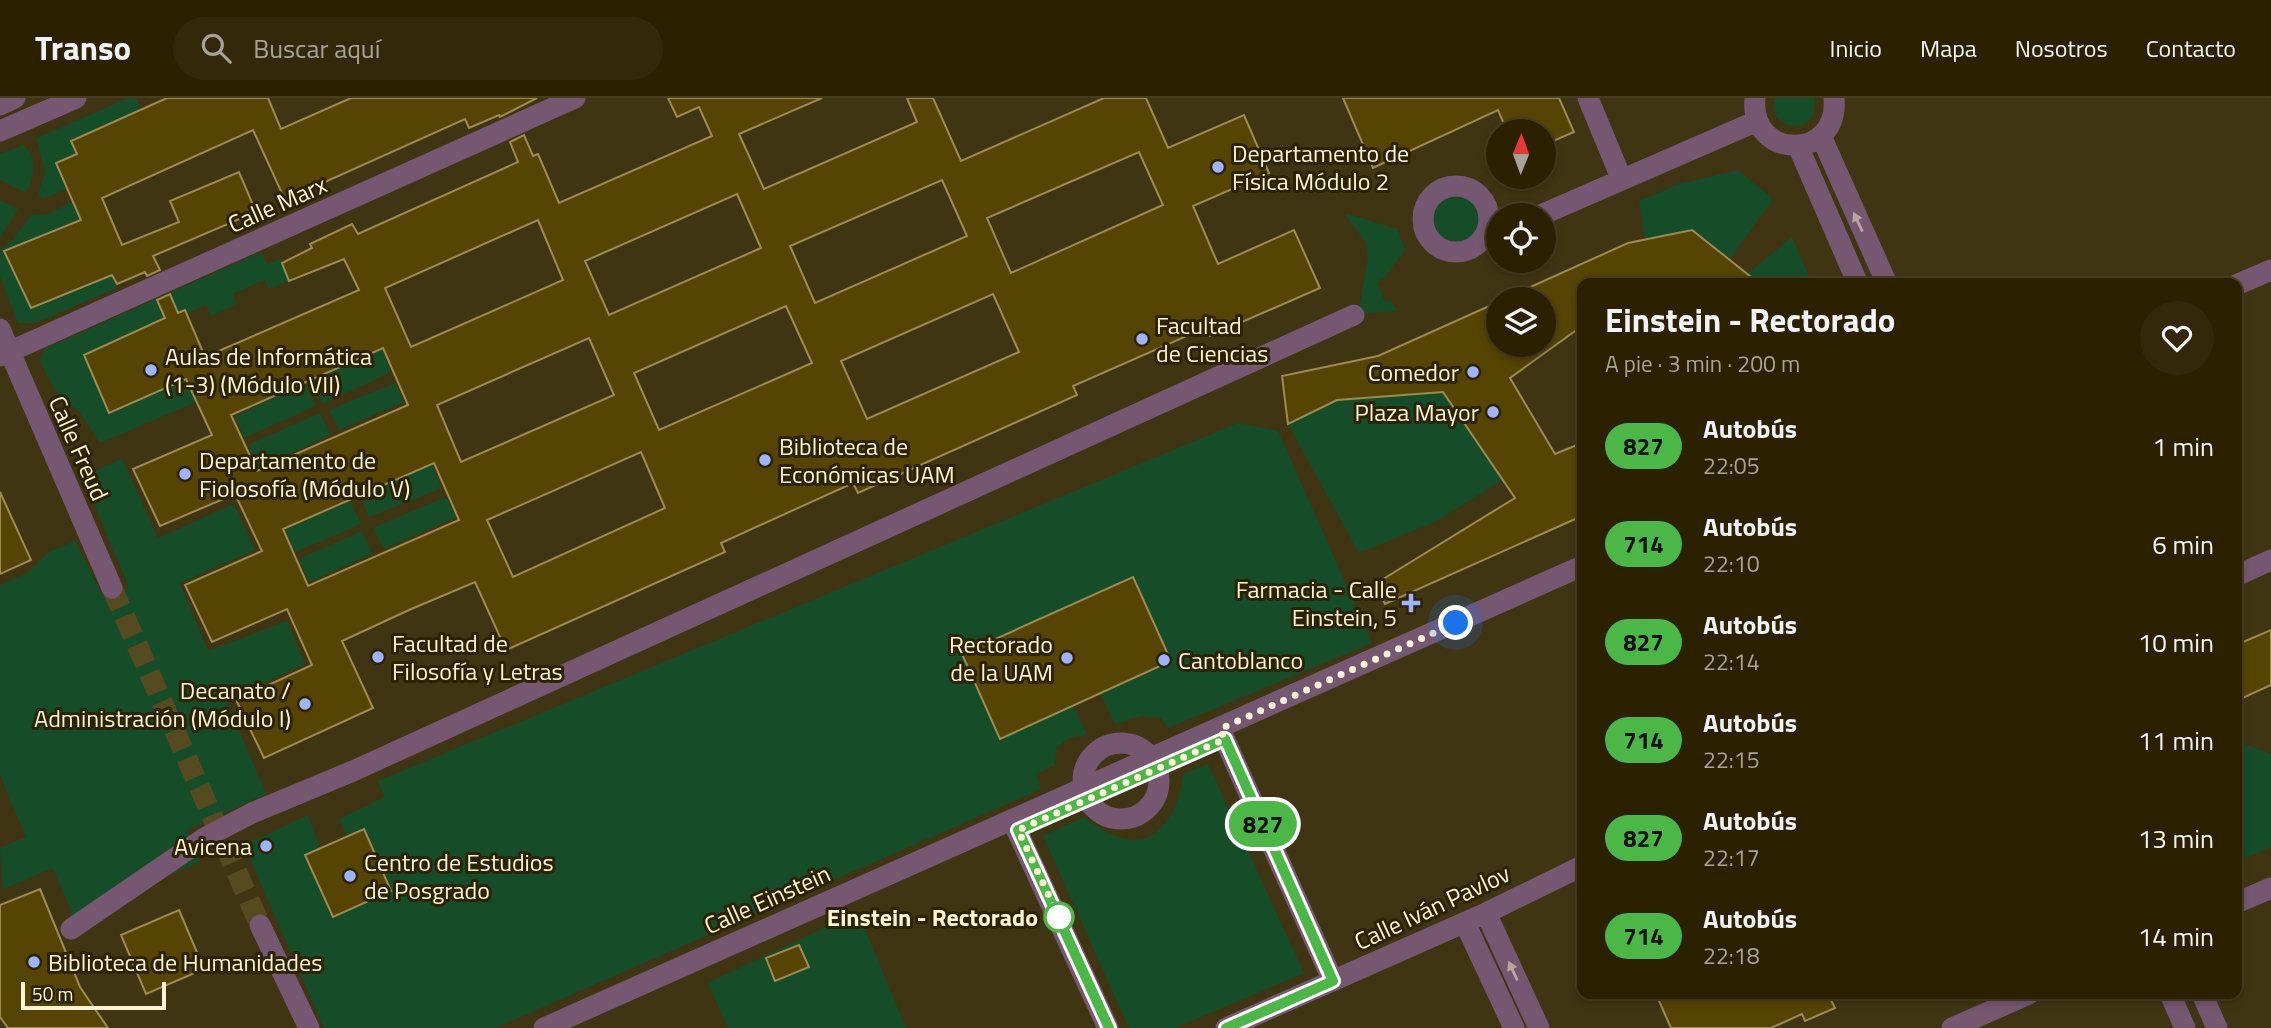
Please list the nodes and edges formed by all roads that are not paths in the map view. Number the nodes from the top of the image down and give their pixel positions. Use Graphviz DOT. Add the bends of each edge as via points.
graph roads {
  1 [pos="15,98"];
  2 [pos="76,98"];
  3 [pos="575,98"];
  4 [pos="1588,98"];
  5 [pos="1755,98"];
  6 [pos="1834,98"];
  7 [pos="0,105"];
  8 [pos="1757,121"];
  9 [pos="0,131"];
  10 [pos="1821,136"];
  11 [pos="1798,146"];
  12 [pos="1622,180"];
  13 [pos="1556,209"];
  14 [pos="2271,270"];
  15 [pos="1855,278"];
  16 [pos="1884,278"];
  17 [pos="2242,282"];
  18 [pos="1354,314"];
  19 [pos="0,329"];
  20 [pos="5,354"];
  21 [pos="2271,560"];
  22 [pos="1577,568"];
  23 [pos="2242,573"];
  24 [pos="1577,580"];
  25 [pos="112,588"];
  26 [pos="1223,734"];
  27 [pos="1155,763"];
  28 [pos="1086,793"];
  29 [pos="1015,825"];
  30 [pos="1577,868"];
  31 [pos="2271,888"];
  32 [pos="2242,900"];
  33 [pos="1486,913"];
  34 [pos="1465,923"];
  35 [pos="260,925"];
  36 [pos="71,929"];
  37 [pos="1333,981"];
  38 [pos="2018,999"];
  39 [pos="2172,999"];
  40 [pos="2204,999"];
  41 [pos="309,1028"];
  42 [pos="544,1028"];
  43 [pos="576,1028"];
  44 [pos="1108,1028"];
  45 [pos="1226,1028"];
  46 [pos="1514,1028"];
  47 [pos="1539,1028"];
  48 [pos="1952,1028"];
  49 [pos="2185,1028"];
  50 [pos="2217,1028"];
  1 -- 7 [label="street"];
  2 -- 9 [label="street"];
  3 -- 20 [label="street, Calle Marx"];
  4 -- 12 [label="street"];
  5 -- 8 [label="street"];
  6 -- 10 [label="street" via="1835,113"];
  8 -- 11 [label="street" via="1773,140"];
  8 -- 12 [label="street"];
  10 -- 11 [label="street"];
  16 -- 10 [label="street, one-way"];
  11 -- 15 [label="street"];
  12 -- 13 [label="street"];
  14 -- 17 [label="street"];
  18 -- 36 [label="street" via="354,771 252,813 206,837"];
  19 -- 20 [label="street, Calle Freud"];
  20 -- 25 [label="street, Calle Freud"];
  21 -- 23 [label="street"];
  22 -- 26 [label="street, Calle Einstein"];
  24 -- 26 [label="street, Calle Einstein"];
  26 -- 27 [label="street, Calle Einstein"];
  26 -- 37 [label="street"];
  27 -- 28 [label="street, Calle Einstein"];
  27 -- 28 [label="street" via="1134,745 1102,748 1087,765"];
  27 -- 28 [label="street" via="1158,790 1137,815 1104,815"];
  28 -- 29 [label="street, Calle Einstein"];
  29 -- 42 [label="street, Calle Einstein"];
  29 -- 43 [label="street, Calle Einstein"];
  29 -- 44 [label="street"];
  30 -- 33 [label="street, Calle Iván Pavlov"];
  31 -- 32 [label="street"];
  33 -- 34 [label="street, Calle Iván Pavlov"];
  47 -- 33 [label="street, one-way"];
  34 -- 37 [label="street, Calle Iván Pavlov"];
  34 -- 46 [label="street"];
  35 -- 41 [label="street"];
  37 -- 45 [label="street, Calle Iván Pavlov"];
  38 -- 48 [label="street"];
  39 -- 49 [label="street"];
  40 -- 50 [label="street"];
}
